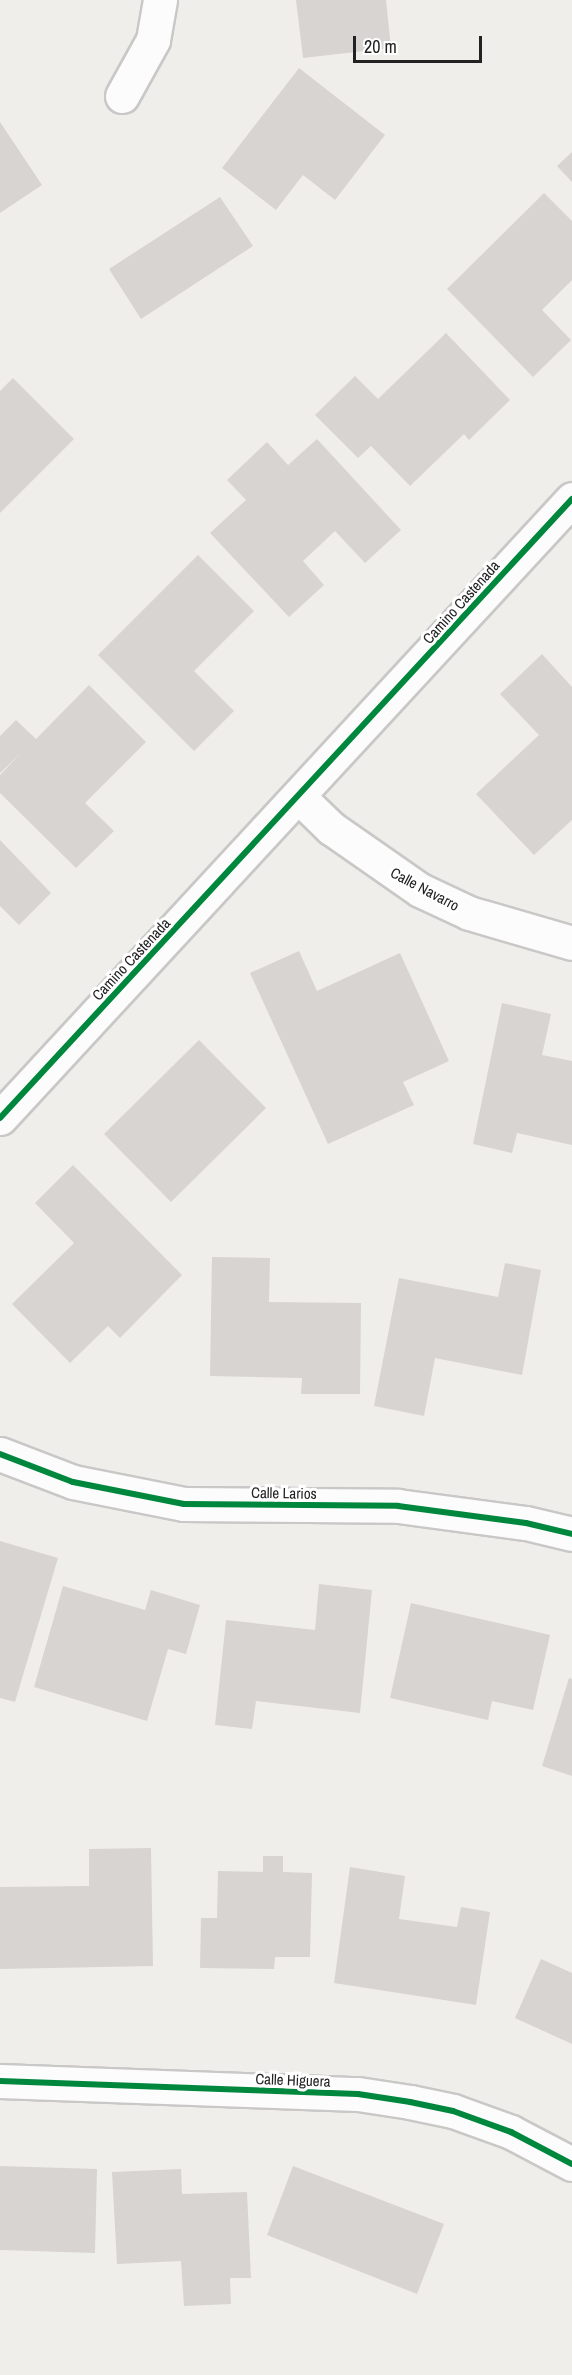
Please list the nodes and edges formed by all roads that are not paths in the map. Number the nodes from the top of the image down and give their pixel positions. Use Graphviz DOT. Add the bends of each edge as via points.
graph roads {
  1 [pos="160,0"];
  2 [pos="122,96"];
  3 [pos="572,499"];
  4 [pos="299,798"];
  5 [pos="572,943"];
  6 [pos="0,1118"];
  7 [pos="0,1454"];
  8 [pos="572,1534"];
  9 [pos="0,2081"];
  10 [pos="572,2164"];
  1 -- 2 [label="street" via="153,40"];
  3 -- 4 [label="street, Camino Castenada"];
  4 -- 5 [label="street, Calle Navarro" via="341,835 420,890 469,913"];
  4 -- 6 [label="street, Camino Castenada"];
  7 -- 8 [label="street, Calle Larios" via="73,1482 184,1504 398,1506 526,1523"];
  9 -- 10 [label="street, Calle Higuera" via="357,2094 453,2111 511,2132"];
}
